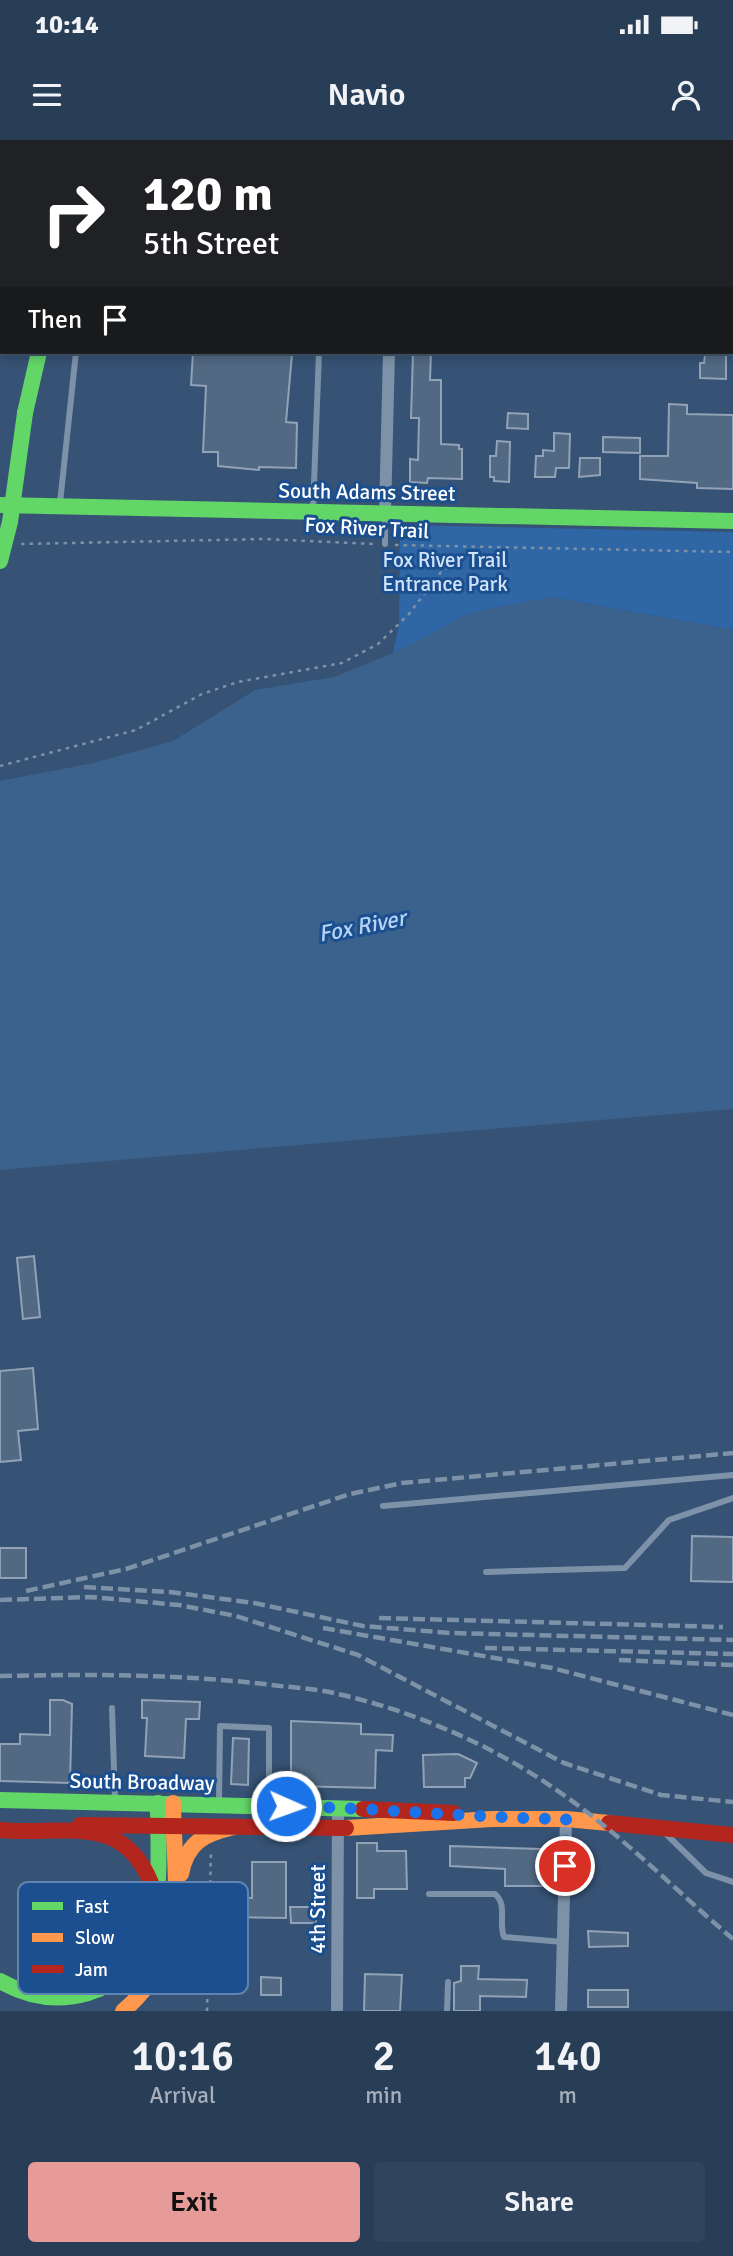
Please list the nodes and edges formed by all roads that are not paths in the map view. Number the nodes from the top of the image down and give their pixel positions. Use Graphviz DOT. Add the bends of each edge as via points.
graph roads {
  1 [pos="39,354"];
  2 [pos="76,354"];
  3 [pos="318,354"];
  4 [pos="389,354"];
  5 [pos="0,505"];
  6 [pos="60,506"];
  7 [pos="313,512"];
  8 [pos="385,513"];
  9 [pos="733,521"];
  10 [pos="385,544"];
  11 [pos="0,562"];
  12 [pos="733,1475"];
  13 [pos="733,1498"];
  14 [pos="383,1506"];
  15 [pos="486,1572"];
  16 [pos="112,1708"];
  17 [pos="0,1800"];
  18 [pos="116,1803"];
  19 [pos="166,1803"];
  20 [pos="219,1804"];
  21 [pos="269,1806"];
  22 [pos="338,1808"];
  23 [pos="492,1819"];
  24 [pos="566,1819"];
  25 [pos="165,1826"];
  26 [pos="0,1827"];
  27 [pos="234,1827"];
  28 [pos="661,1827"];
  29 [pos="337,1828"];
  30 [pos="733,1835"];
  31 [pos="148,1882"];
  32 [pos="158,1882"];
  33 [pos="170,1882"];
  34 [pos="181,1882"];
  35 [pos="733,1882"];
  36 [pos="429,1894"];
  37 [pos="563,1942"];
  38 [pos="0,1981"];
  39 [pos="448,1982"];
  40 [pos="18,1990"];
  41 [pos="27,1994"];
  42 [pos="86,1994"];
  43 [pos="142,1994"];
  44 [pos="123,2011"];
  45 [pos="337,2011"];
  46 [pos="447,2011"];
  47 [pos="562,2011"];
  1 -- 11 [label="street, bridge"];
  2 -- 6 [label="lane"];
  3 -- 7 [label="lane"];
  4 -- 8 [label="street"];
  5 -- 6 [label="street, South Adams Street"];
  6 -- 7 [label="street, South Adams Street"];
  7 -- 8 [label="street, South Adams Street"];
  8 -- 9 [label="street, South Adams Street"];
  8 -- 10 [label="lane"];
  12 -- 14 [label="lane"];
  13 -- 15 [label="lane" via="669,1520 625,1567"];
  16 -- 18 [label="lane"];
  17 -- 18 [label="street, South Broadway"];
  18 -- 19 [label="street, South Broadway"];
  19 -- 20 [label="street, South Broadway"];
  19 -- 25 [label="street"];
  20 -- 21 [label="street, South Broadway"];
  20 -- 21 [label="lane" via="220,1726 269,1728"];
  21 -- 22 [label="street, South Broadway"];
  22 -- 23 [label="street, South Broadway"];
  22 -- 29 [label="street, 4th Street"];
  23 -- 24 [label="street, South Broadway"];
  23 -- 29 [label="street, South Broadway"];
  24 -- 28 [label="street, South Broadway"];
  24 -- 37 [label="street"];
  25 -- 26 [label="street, South Broadway"];
  25 -- 27 [label="street, South Broadway"];
  25 -- 32 [label="street"];
  25 -- 33 [label="street"];
  26 -- 31 [label="street" via="100,1833 127,1843 145,1866"];
  27 -- 29 [label="street, South Broadway"];
  27 -- 34 [label="street" via="198,1838 187,1849"];
  28 -- 30 [label="street, South Broadway"];
  28 -- 35 [label="lane" via="706,1873"];
  29 -- 45 [label="street, 4th Street"];
  36 -- 37 [label="lane" via="495,1894 503,1905 500,1929 504,1937"];
  37 -- 47 [label="street"];
  38 -- 40 [label="street"];
  39 -- 46 [label="lane"];
  41 -- 42 [label="street" via="54,1998"];
  43 -- 44 [label="street"];
}
